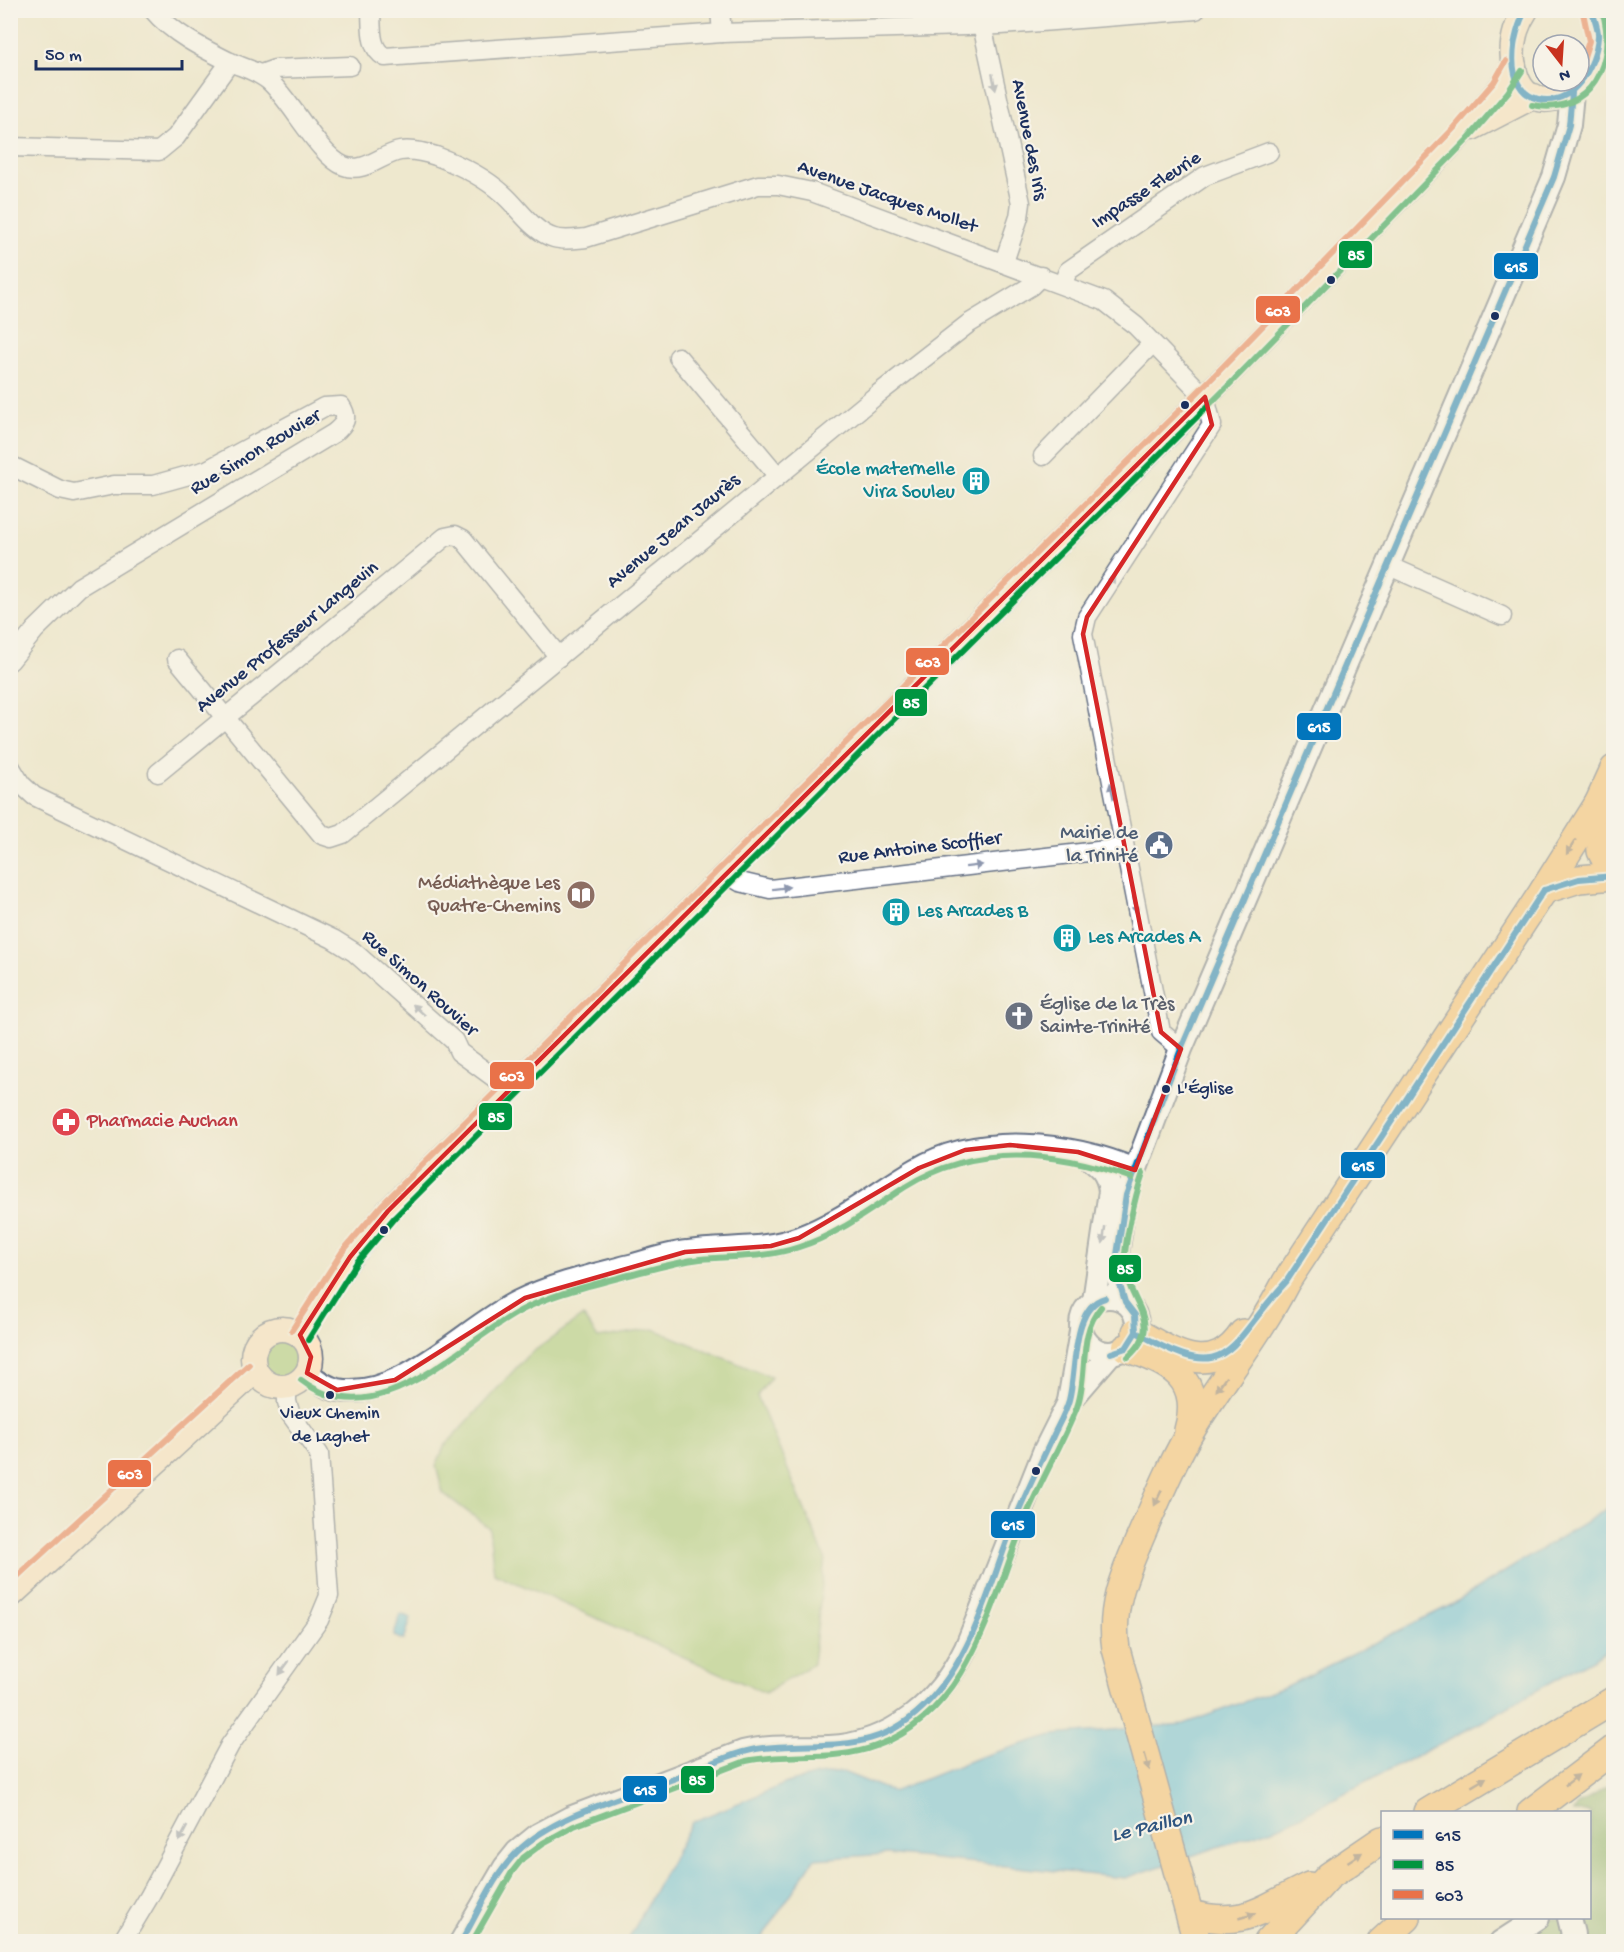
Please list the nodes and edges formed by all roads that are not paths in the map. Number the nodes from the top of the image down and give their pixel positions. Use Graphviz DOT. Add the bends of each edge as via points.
graph roads {
  1 [pos="153,10"];
  2 [pos="371,10"];
  3 [pos="720,10"];
  4 [pos="1196,10"];
  5 [pos="1526,10"];
  6 [pos="1600,17"];
  7 [pos="944,18"];
  8 [pos="982,25"];
  9 [pos="722,33"];
  10 [pos="1605,48"];
  11 [pos="230,62"];
  12 [pos="350,66"];
  13 [pos="1514,66"];
  14 [pos="1591,70"];
  15 [pos="261,74"];
  16 [pos="1572,93"];
  17 [pos="1534,96"];
  18 [pos="1462,133"];
  19 [pos="10,147"];
  20 [pos="1269,152"];
  21 [pos="1004,262"];
  22 [pos="1041,276"];
  23 [pos="1063,284"];
  24 [pos="1152,344"];
  25 [pos="678,357"];
  26 [pos="1205,397"];
  27 [pos="1043,456"];
  28 [pos="10,465"];
  29 [pos="777,476"];
  30 [pos="1387,565"];
  31 [pos="1502,616"];
  32 [pos="559,657"];
  33 [pos="177,659"];
  34 [pos="10,661"];
  35 [pos="225,719"];
  36 [pos="10,766"];
  37 [pos="1614,769"];
  38 [pos="158,773"];
  39 [pos="1599,804"];
  40 [pos="1123,848"];
  41 [pos="725,873"];
  42 [pos="1614,876"];
  43 [pos="1544,890"];
  44 [pos="1181,1048"];
  45 [pos="511,1090"];
  46 [pos="1078,1152"];
  47 [pos="1136,1170"];
  48 [pos="1287,1282"];
  49 [pos="1094,1301"];
  50 [pos="1125,1302"];
  51 [pos="1081,1331"];
  52 [pos="300,1335"];
  53 [pos="1132,1344"];
  54 [pos="1186,1367"];
  55 [pos="255,1371"];
  56 [pos="297,1380"];
  57 [pos="1069,1402"];
  58 [pos="1183,1445"];
  59 [pos="10,1596"];
  60 [pos="1614,1700"];
  61 [pos="1614,1749"];
  62 [pos="1430,1811"];
  63 [pos="1532,1811"];
  64 [pos="1381,1841"];
  65 [pos="1329,1876"];
  66 [pos="1190,1914"];
  67 [pos="1405,1919"];
  68 [pos="1535,1919"];
  69 [pos="1570,1919"];
  70 [pos="122,1941"];
  71 [pos="461,1941"];
  72 [pos="1197,1941"];
  73 [pos="1269,1941"];
  74 [pos="1381,1941"];
  75 [pos="1501,1941"];
  76 [pos="1570,1941"];
  1 -- 11 [label="street, Avenue Jacques Mollet" via="186,38"];
  2 -- 9 [label="street" via="374,45 385,57"];
  3 -- 9 [label="street"];
  4 -- 8 [label="street"];
  5 -- 13 [label="main road" via="1515,34"];
  6 -- 10 [label="main road"];
  7 -- 8 [label="street"];
  7 -- 9 [label="street"];
  8 -- 21 [label="street, Avenue des Iris, one-way" via="1021,203"];
  10 -- 14 [label="main road"];
  11 -- 15 [label="street, Avenue Jacques Mollet"];
  11 -- 19 [label="street" via="176,137 159,151"];
  12 -- 15 [label="street" via="275,69"];
  13 -- 17 [label="main road" via="1520,84"];
  13 -- 18 [label="main road"];
  15 -- 21 [label="street, Avenue Jacques Mollet" via="330,156 344,166 366,166 398,151 434,155 483,178 541,232 554,238 586,238 745,188 778,185 812,192"];
  16 -- 17 [label="main road" via="1548,99"];
  16 -- 30 [label="street" via="1569,125 1554,177"];
  17 -- 18 [label="main road"];
  18 -- 26 [label="main road"];
  20 -- 23 [label="street, Impasse Fleurie" via="1205,177 1068,270"];
  21 -- 22 [label="street, Avenue Jacques Mollet"];
  22 -- 23 [label="street, Avenue Jacques Mollet"];
  22 -- 29 [label="street, Avenue Jean Jaurès" via="968,324"];
  23 -- 24 [label="street, Avenue Jacques Mollet" via="1104,301"];
  24 -- 26 [label="street, Avenue Jacques Mollet"];
  24 -- 27 [label="street"];
  25 -- 29 [label="street"];
  40 -- 26 [label="street, one-way" via="1083,634 1087,617 1212,425"];
  26 -- 41 [label="main road"];
  28 -- 34 [label="street, Rue Simon Rouvier" via="60,490 74,492 114,485 153,485 207,470 324,407 341,406 346,417 334,432 79,588 35,630"];
  29 -- 32 [label="street, Avenue Jean Jaurès"];
  30 -- 31 [label="street"];
  30 -- 44 [label="street"];
  32 -- 35 [label="street, Avenue Jean Jaurès" via="343,834 331,838 322,835"];
  32 -- 35 [label="street, Avenue Professeur Langevin" via="463,539 455,535 445,537"];
  33 -- 35 [label="street"];
  35 -- 38 [label="street, Avenue Professeur Langevin"];
  45 -- 36 [label="street, Rue Simon Rouvier, one-way" via="459,1052 454,1041 348,958 333,939 34,796"];
  37 -- 39 [label="main road"];
  39 -- 42 [label="main road" via="1601,851"];
  39 -- 43 [label="main road, one-way"];
  41 -- 40 [label="street, Rue Antoine Scoffier, one-way" via="740,882 770,890"];
  40 -- 44 [label="street, one-way" via="1161,1032"];
  41 -- 45 [label="main road"];
  42 -- 43 [label="main road" via="1579,879"];
  43 -- 48 [label="main road"];
  44 -- 47 [label="street"];
  45 -- 52 [label="main road" via="366,1235"];
  46 -- 47 [label="street"];
  46 -- 49 [label="street, one-way" via="1099,1165 1108,1177 1110,1191"];
  46 -- 56 [label="street" via="1010,1145 965,1150 919,1168 799,1238 771,1246 686,1252 589,1276 525,1298 502,1309 422,1367 395,1380 369,1388 337,1390"];
  47 -- 50 [label="street" via="1126,1195 1115,1268"];
  48 -- 54 [label="main road" via="1228,1352"];
  48 -- 58 [label="main road, one-way"];
  49 -- 50 [label="street" via="1110,1297"];
  49 -- 51 [label="street" via="1083,1314"];
  50 -- 53 [label="street" via="1135,1315"];
  51 -- 53 [label="street" via="1089,1345 1103,1353"];
  51 -- 57 [label="street"];
  52 -- 55 [label="main road" via="282,1328 263,1335 253,1351"];
  52 -- 56 [label="main road" via="311,1357"];
  53 -- 54 [label="main road"];
  53 -- 57 [label="street"];
  54 -- 58 [label="main road" via="1193,1400"];
  55 -- 56 [label="main road" via="269,1384"];
  55 -- 59 [label="main road"];
  56 -- 70 [label="street, one-way" via="287,1402 291,1415 314,1444 322,1473 329,1596 319,1620 230,1745"];
  57 -- 71 [label="street" via="1019,1509 966,1648 957,1667 929,1702 897,1728 875,1739 852,1745 774,1746 743,1752 551,1826 517,1852"];
  58 -- 66 [label="main road, one-way" via="1125,1571 1115,1604 1114,1638"];
  62 -- 60 [label="main road, one-way"];
  63 -- 61 [label="main road, one-way"];
  65 -- 64 [label="main road, one-way"];
  66 -- 65 [label="main road, one-way" via="1228,1920 1254,1915"];
  65 -- 73 [label="main road"];
  66 -- 72 [label="main road"];
  67 -- 74 [label="main road"];
  68 -- 75 [label="street"];
  69 -- 76 [label="street" via="1574,1934"];
}
